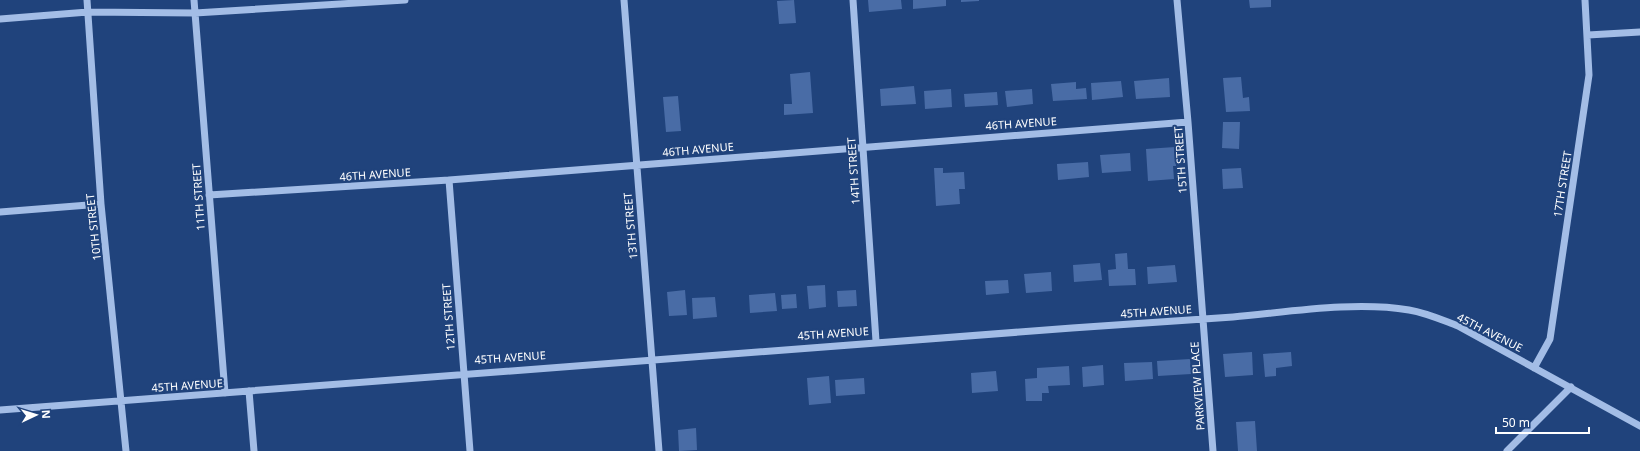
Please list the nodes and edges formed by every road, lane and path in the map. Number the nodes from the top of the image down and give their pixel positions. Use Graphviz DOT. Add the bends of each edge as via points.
graph roads {
  1 [pos="87,0"];
  2 [pos="194,0"];
  3 [pos="405,0"];
  4 [pos="624,0"];
  5 [pos="852,0"];
  6 [pos="1177,0"];
  7 [pos="1585,0"];
  8 [pos="88,12"];
  9 [pos="195,13"];
  10 [pos="0,19"];
  11 [pos="1640,32"];
  12 [pos="1588,35"];
  13 [pos="1188,122"];
  14 [pos="863,146"];
  15 [pos="636,165"];
  16 [pos="449,180"];
  17 [pos="209,196"];
  18 [pos="101,204"];
  19 [pos="0,212"];
  20 [pos="1203,319"];
  21 [pos="876,341"];
  22 [pos="652,358"];
  23 [pos="1534,368"];
  24 [pos="463,372"];
  25 [pos="1571,387"];
  26 [pos="249,392"];
  27 [pos="225,393"];
  28 [pos="122,400"];
  29 [pos="0,410"];
  30 [pos="1640,426"];
  31 [pos="126,451"];
  32 [pos="254,451"];
  33 [pos="470,451"];
  34 [pos="659,451"];
  35 [pos="1213,451"];
  36 [pos="1507,451"];
  1 -- 8 [label="street, 10TH STREET"];
  2 -- 9 [label="street, 11TH STREET"];
  3 -- 9 [label="street"];
  4 -- 15 [label="street, 13TH STREET"];
  5 -- 14 [label="street, 14TH STREET"];
  6 -- 13 [label="street, 15TH STREET"];
  7 -- 12 [label="street, 17TH STREET"];
  8 -- 9 [label="street"];
  8 -- 10 [label="street"];
  8 -- 18 [label="street, 10TH STREET"];
  9 -- 17 [label="street, 11TH STREET"];
  11 -- 12 [label="street"];
  12 -- 23 [label="street, 17TH STREET" via="1589,75 1584,118 1550,339"];
  13 -- 14 [label="street, 46TH AVENUE"];
  13 -- 20 [label="street, 15TH STREET"];
  14 -- 15 [label="street, 46TH AVENUE"];
  14 -- 21 [label="street, 14TH STREET"];
  15 -- 16 [label="street, 46TH AVENUE"];
  15 -- 22 [label="street, 13TH STREET"];
  16 -- 17 [label="street, 46TH AVENUE"];
  16 -- 24 [label="street, 12TH STREET"];
  17 -- 27 [label="street, 11TH STREET"];
  18 -- 19 [label="street"];
  18 -- 28 [label="street, 10TH STREET"];
  20 -- 21 [label="street, 45TH AVENUE"];
  20 -- 23 [label="street, 45TH AVENUE" via="1345,308 1408,310 1458,326"];
  20 -- 35 [label="street, PARKVIEW PLACE"];
  21 -- 22 [label="street, 45TH AVENUE"];
  22 -- 24 [label="street, 45TH AVENUE"];
  22 -- 34 [label="street, 13TH STREET"];
  23 -- 25 [label="street, 45TH AVENUE"];
  24 -- 26 [label="street, 45TH AVENUE"];
  24 -- 33 [label="street, 12TH STREET"];
  25 -- 30 [label="street, 45TH AVENUE"];
  25 -- 36 [label="street"];
  26 -- 27 [label="street, 45TH AVENUE"];
  26 -- 32 [label="street"];
  27 -- 28 [label="street, 45TH AVENUE"];
  28 -- 29 [label="street, 45TH AVENUE"];
  28 -- 31 [label="street, 10TH STREET"];
}
